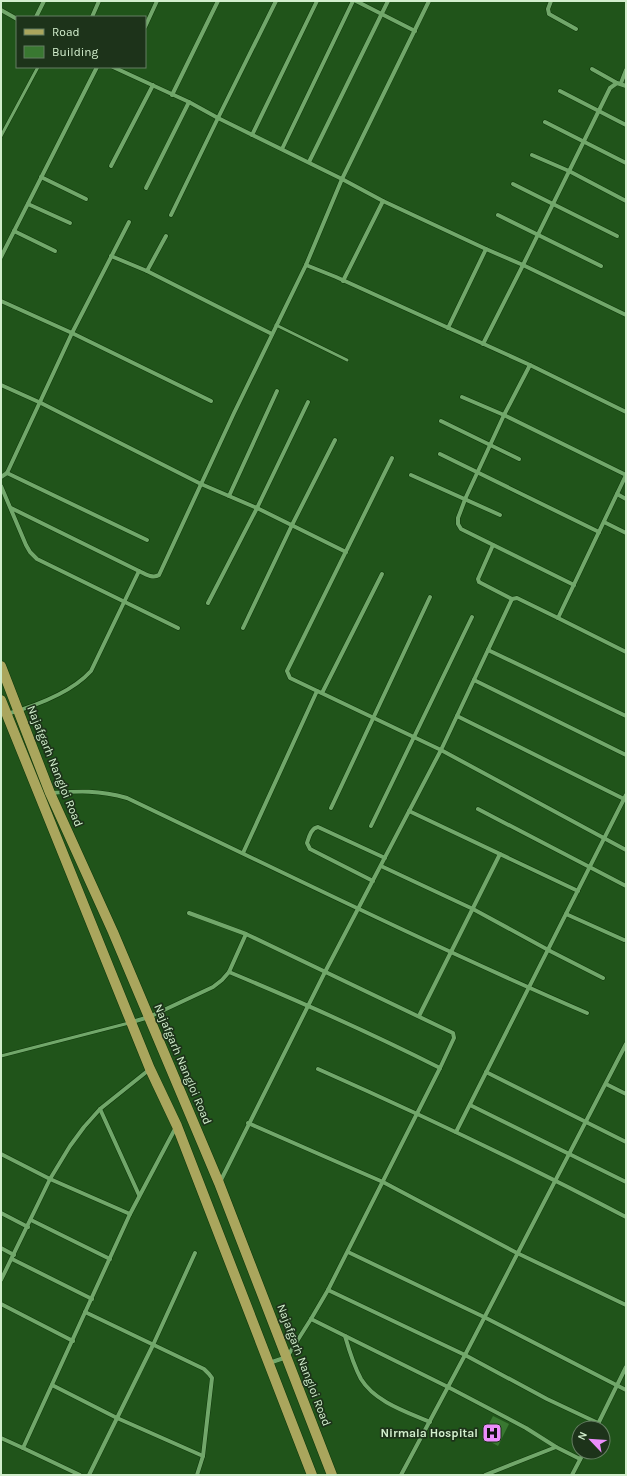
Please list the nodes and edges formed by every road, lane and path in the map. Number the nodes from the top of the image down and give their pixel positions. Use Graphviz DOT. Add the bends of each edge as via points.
graph roads {
  1 [pos="44,1"];
  2 [pos="99,1"];
  3 [pos="158,1"];
  4 [pos="218,1"];
  5 [pos="276,1"];
  6 [pos="317,1"];
  7 [pos="353,1"];
  8 [pos="356,1"];
  9 [pos="388,1"];
  10 [pos="429,1"];
  11 [pos="551,1"];
  12 [pos="1,10"];
  13 [pos="381,14"];
  14 [pos="36,16"];
  15 [pos="92,16"];
  16 [pos="16,18"];
  17 [pos="146,25"];
  18 [pos="576,29"];
  19 [pos="415,30"];
  20 [pos="37,68"];
  21 [pos="96,68"];
  22 [pos="114,68"];
  23 [pos="125,68"];
  24 [pos="592,69"];
  25 [pos="626,70"];
  26 [pos="123,72"];
  27 [pos="619,83"];
  28 [pos="152,86"];
  29 [pos="626,86"];
  30 [pos="560,91"];
  31 [pos="172,95"];
  32 [pos="189,102"];
  33 [pos="599,111"];
  34 [pos="218,118"];
  35 [pos="545,122"];
  36 [pos="626,125"];
  37 [pos="252,134"];
  38 [pos="1,136"];
  39 [pos="583,142"];
  40 [pos="282,149"];
  41 [pos="532,155"];
  42 [pos="309,162"];
  43 [pos="626,163"];
  44 [pos="111,166"];
  45 [pos="569,171"];
  46 [pos="41,177"];
  47 [pos="342,179"];
  48 [pos="513,184"];
  49 [pos="146,188"];
  50 [pos="86,199"];
  51 [pos="626,200"];
  52 [pos="383,201"];
  53 [pos="28,204"];
  54 [pos="553,204"];
  55 [pos="172,215"];
  56 [pos="498,215"];
  57 [pos="129,222"];
  58 [pos="70,223"];
  59 [pos="14,231"];
  60 [pos="538,235"];
  61 [pos="166,236"];
  62 [pos="617,236"];
  63 [pos="486,249"];
  64 [pos="55,251"];
  65 [pos="112,256"];
  66 [pos="1,257"];
  67 [pos="306,265"];
  68 [pos="523,265"];
  69 [pos="601,266"];
  70 [pos="147,271"];
  71 [pos="343,281"];
  72 [pos="1,301"];
  73 [pos="626,315"];
  74 [pos="276,325"];
  75 [pos="448,328"];
  76 [pos="72,333"];
  77 [pos="272,334"];
  78 [pos="483,344"];
  79 [pos="347,360"];
  80 [pos="530,365"];
  81 [pos="1,385"];
  82 [pos="277,391"];
  83 [pos="462,397"];
  84 [pos="211,401"];
  85 [pos="308,402"];
  86 [pos="41,403"];
  87 [pos="626,412"];
  88 [pos="504,416"];
  89 [pos="441,421"];
  90 [pos="335,440"];
  91 [pos="491,444"];
  92 [pos="440,454"];
  93 [pos="392,458"];
  94 [pos="519,459"];
  95 [pos="7,473"];
  96 [pos="477,473"];
  97 [pos="411,475"];
  98 [pos="626,475"];
  99 [pos="1,477"];
  100 [pos="201,484"];
  101 [pos="1,486"];
  102 [pos="617,494"];
  103 [pos="229,496"];
  104 [pos="465,500"];
  105 [pos="626,500"];
  106 [pos="11,508"];
  107 [pos="257,508"];
  108 [pos="500,515"];
  109 [pos="604,522"];
  110 [pos="292,525"];
  111 [pos="599,532"];
  112 [pos="626,533"];
  113 [pos="148,540"];
  114 [pos="493,545"];
  115 [pos="346,552"];
  116 [pos="139,571"];
  117 [pos="382,574"];
  118 [pos="574,585"];
  119 [pos="430,597"];
  120 [pos="512,599"];
  121 [pos="124,601"];
  122 [pos="208,603"];
  123 [pos="472,617"];
  124 [pos="558,618"];
  125 [pos="178,628"];
  126 [pos="243,628"];
  127 [pos="488,650"];
  128 [pos="626,652"];
  129 [pos="1,666"];
  130 [pos="474,680"];
  131 [pos="317,691"];
  132 [pos="322,693"];
  133 [pos="1,700"];
  134 [pos="18,711"];
  135 [pos="7,714"];
  136 [pos="457,716"];
  137 [pos="626,716"];
  138 [pos="374,718"];
  139 [pos="413,737"];
  140 [pos="441,750"];
  141 [pos="626,755"];
  142 [pos="50,793"];
  143 [pos="625,798"];
  144 [pos="331,808"];
  145 [pos="478,809"];
  146 [pos="409,810"];
  147 [pos="371,826"];
  148 [pos="604,838"];
  149 [pos="626,850"];
  150 [pos="243,853"];
  151 [pos="500,854"];
  152 [pos="385,858"];
  153 [pos="381,866"];
  154 [pos="590,867"];
  155 [pos="373,881"];
  156 [pos="626,886"];
  157 [pos="578,891"];
  158 [pos="358,909"];
  159 [pos="473,909"];
  160 [pos="189,913"];
  161 [pos="566,914"];
  162 [pos="246,934"];
  163 [pos="624,940"];
  164 [pos="548,950"];
  165 [pos="451,951"];
  166 [pos="229,972"];
  167 [pos="325,972"];
  168 [pos="603,978"];
  169 [pos="529,988"];
  170 [pos="309,1005"];
  171 [pos="587,1013"];
  172 [pos="419,1016"];
  173 [pos="149,1017"];
  174 [pos="131,1022"];
  175 [pos="626,1044"];
  176 [pos="1,1056"];
  177 [pos="440,1068"];
  178 [pos="150,1069"];
  179 [pos="318,1069"];
  180 [pos="486,1072"];
  181 [pos="606,1084"];
  182 [pos="626,1094"];
  183 [pos="470,1105"];
  184 [pos="100,1109"];
  185 [pos="418,1113"];
  186 [pos="586,1122"];
  187 [pos="248,1123"];
  188 [pos="177,1126"];
  189 [pos="456,1132"];
  190 [pos="626,1142"];
  191 [pos="569,1153"];
  192 [pos="1,1154"];
  193 [pos="50,1179"];
  194 [pos="555,1180"];
  195 [pos="383,1182"];
  196 [pos="626,1182"];
  197 [pos="220,1183"];
  198 [pos="139,1195"];
  199 [pos="1,1213"];
  200 [pos="130,1214"];
  201 [pos="626,1217"];
  202 [pos="32,1220"];
  203 [pos="28,1227"];
  204 [pos="1,1248"];
  205 [pos="348,1252"];
  206 [pos="195,1253"];
  207 [pos="518,1253"];
  208 [pos="13,1257"];
  209 [pos="110,1259"];
  210 [pos="1,1279"];
  211 [pos="328,1290"];
  212 [pos="92,1299"];
  213 [pos="1,1304"];
  214 [pos="626,1305"];
  215 [pos="86,1312"];
  216 [pos="484,1317"];
  217 [pos="311,1319"];
  218 [pos="345,1336"];
  219 [pos="73,1341"];
  220 [pos="153,1345"];
  221 [pos="465,1355"];
  222 [pos="286,1357"];
  223 [pos="269,1363"];
  224 [pos="626,1367"];
  225 [pos="617,1385"];
  226 [pos="52,1386"];
  227 [pos="448,1387"];
  228 [pos="626,1390"];
  229 [pos="118,1418"];
  230 [pos="586,1420"];
  231 [pos="600,1420"];
  232 [pos="430,1422"];
  233 [pos="1,1438"];
  234 [pos="556,1447"];
  235 [pos="23,1448"];
  236 [pos="571,1454"];
  237 [pos="203,1456"];
  238 [pos="580,1460"];
  239 [pos="80,1475"];
  240 [pos="89,1475"];
  241 [pos="197,1475"];
  242 [pos="312,1475"];
  243 [pos="332,1475"];
  244 [pos="401,1475"];
  245 [pos="485,1475"];
  246 [pos="572,1475"];
  1 -- 14 [label="street"];
  2 -- 15 [label="street"];
  3 -- 17 [label="street"];
  4 -- 31 [label="street"];
  5 -- 34 [label="street"];
  6 -- 37 [label="street"];
  7 -- 40 [label="street"];
  8 -- 13 [label="street"];
  9 -- 13 [label="street"];
  10 -- 19 [label="street"];
  11 -- 18 [label="street" via="549,14"];
  12 -- 16 [label="street"];
  13 -- 19 [label="street"];
  13 -- 42 [label="street"];
  19 -- 47 [label="street"];
  20 -- 38 [label="lane"];
  21 -- 46 [label="street"];
  22 -- 26 [label="street"];
  23 -- 26 [label="street"];
  24 -- 27 [label="street"];
  25 -- 27 [label="street"];
  26 -- 28 [label="street"];
  27 -- 29 [label="street"];
  27 -- 33 [label="street" via="613,84 610,88"];
  28 -- 31 [label="street"];
  28 -- 44 [label="street"];
  30 -- 33 [label="street"];
  31 -- 32 [label="street"];
  32 -- 34 [label="street"];
  32 -- 49 [label="street"];
  33 -- 36 [label="street"];
  33 -- 39 [label="street"];
  34 -- 37 [label="street"];
  34 -- 55 [label="street"];
  35 -- 39 [label="street"];
  37 -- 40 [label="street"];
  39 -- 43 [label="street"];
  39 -- 45 [label="street"];
  40 -- 42 [label="street"];
  41 -- 45 [label="street"];
  42 -- 47 [label="street"];
  45 -- 51 [label="street"];
  45 -- 54 [label="street"];
  46 -- 50 [label="street"];
  46 -- 53 [label="street"];
  47 -- 52 [label="street"];
  47 -- 67 [label="street"];
  48 -- 54 [label="street"];
  52 -- 63 [label="street"];
  52 -- 71 [label="street"];
  53 -- 58 [label="street"];
  53 -- 59 [label="street"];
  54 -- 60 [label="street"];
  54 -- 62 [label="street"];
  56 -- 60 [label="street"];
  57 -- 65 [label="street"];
  59 -- 64 [label="street"];
  59 -- 66 [label="street"];
  60 -- 68 [label="street"];
  60 -- 69 [label="street"];
  61 -- 70 [label="street"];
  63 -- 68 [label="street"];
  63 -- 75 [label="street"];
  65 -- 70 [label="street"];
  65 -- 76 [label="street"];
  67 -- 71 [label="street"];
  67 -- 74 [label="street"];
  68 -- 73 [label="street"];
  68 -- 78 [label="street"];
  70 -- 77 [label="street"];
  71 -- 75 [label="street"];
  72 -- 76 [label="street"];
  74 -- 77 [label="street"];
  74 -- 79 [label="lane"];
  75 -- 78 [label="street"];
  76 -- 84 [label="street"];
  76 -- 86 [label="street"];
  77 -- 100 [label="street"];
  78 -- 80 [label="street"];
  80 -- 87 [label="street"];
  80 -- 88 [label="street"];
  81 -- 86 [label="street"];
  82 -- 103 [label="street"];
  83 -- 88 [label="street"];
  85 -- 107 [label="street"];
  86 -- 95 [label="street"];
  86 -- 100 [label="street"];
  88 -- 91 [label="street"];
  88 -- 98 [label="street"];
  89 -- 91 [label="street"];
  90 -- 110 [label="street"];
  91 -- 94 [label="street"];
  91 -- 96 [label="street"];
  92 -- 96 [label="street"];
  93 -- 115 [label="street"];
  95 -- 99 [label="street"];
  95 -- 113 [label="street"];
  96 -- 104 [label="street"];
  96 -- 111 [label="street"];
  97 -- 104 [label="street"];
  98 -- 102 [label="street"];
  100 -- 103 [label="street"];
  100 -- 116 [label="street" via="160,575 153,577"];
  101 -- 106 [label="street"];
  102 -- 105 [label="street"];
  102 -- 109 [label="street"];
  103 -- 107 [label="street"];
  104 -- 108 [label="street"];
  104 -- 114 [label="street" via="458,518 461,529"];
  106 -- 116 [label="street"];
  106 -- 121 [label="street" via="26,545 37,559"];
  107 -- 110 [label="street"];
  107 -- 122 [label="street"];
  109 -- 111 [label="street"];
  109 -- 112 [label="street"];
  110 -- 115 [label="street"];
  110 -- 126 [label="street"];
  111 -- 118 [label="street"];
  114 -- 118 [label="street"];
  114 -- 120 [label="street" via="478,581"];
  115 -- 131 [label="street" via="287,671 290,678"];
  116 -- 121 [label="street"];
  117 -- 132 [label="street"];
  118 -- 124 [label="street"];
  119 -- 138 [label="street"];
  120 -- 124 [label="street" via="517,598"];
  120 -- 127 [label="street"];
  121 -- 125 [label="street"];
  121 -- 134 [label="street" via="91,670 84,679 57,695"];
  123 -- 139 [label="street"];
  124 -- 128 [label="street"];
  127 -- 130 [label="street"];
  127 -- 137 [label="street"];
  129 -- 134 [label="main road, Najafgarh Nangloi Road"];
  130 -- 136 [label="street"];
  130 -- 141 [label="street"];
  131 -- 132 [label="street"];
  131 -- 150 [label="street"];
  132 -- 138 [label="street"];
  133 -- 135 [label="main road"];
  134 -- 135 [label="street"];
  134 -- 142 [label="main road, Najafgarh Nangloi Road"];
  135 -- 174 [label="main road"];
  136 -- 140 [label="street"];
  136 -- 143 [label="street"];
  138 -- 139 [label="street"];
  138 -- 144 [label="street"];
  139 -- 140 [label="street"];
  139 -- 147 [label="street"];
  140 -- 146 [label="street"];
  140 -- 148 [label="street"];
  142 -- 150 [label="street" via="91,791 127,798"];
  142 -- 173 [label="main road, Najafgarh Nangloi Road"];
  143 -- 148 [label="street"];
  145 -- 154 [label="street"];
  146 -- 151 [label="street"];
  146 -- 152 [label="street"];
  148 -- 149 [label="street"];
  148 -- 154 [label="street"];
  150 -- 158 [label="street"];
  151 -- 157 [label="street"];
  151 -- 159 [label="street"];
  152 -- 153 [label="street"];
  152 -- 155 [label="street" via="318,827 311,831 307,843 310,849"];
  153 -- 155 [label="street"];
  153 -- 159 [label="street"];
  154 -- 156 [label="street"];
  154 -- 157 [label="street"];
  155 -- 158 [label="street"];
  157 -- 161 [label="street"];
  158 -- 165 [label="street"];
  158 -- 167 [label="street"];
  159 -- 164 [label="street"];
  159 -- 165 [label="street"];
  160 -- 162 [label="street"];
  161 -- 163 [label="street"];
  161 -- 164 [label="street"];
  162 -- 166 [label="street"];
  162 -- 167 [label="street"];
  164 -- 168 [label="street"];
  164 -- 169 [label="street"];
  165 -- 169 [label="street"];
  165 -- 172 [label="street"];
  166 -- 170 [label="street"];
  166 -- 173 [label="street" via="213,987"];
  167 -- 170 [label="street"];
  167 -- 172 [label="street"];
  169 -- 171 [label="street"];
  169 -- 180 [label="street"];
  170 -- 177 [label="street"];
  170 -- 187 [label="street"];
  172 -- 177 [label="street" via="453,1032 454,1038"];
  173 -- 174 [label="street"];
  173 -- 197 [label="main road, Najafgarh Nangloi Road"];
  174 -- 176 [label="lane"];
  174 -- 178 [label="main road"];
  175 -- 181 [label="street"];
  177 -- 185 [label="street"];
  178 -- 184 [label="street"];
  178 -- 188 [label="main road"];
  179 -- 185 [label="street"];
  180 -- 183 [label="street"];
  180 -- 186 [label="street"];
  181 -- 182 [label="street"];
  181 -- 186 [label="street"];
  183 -- 189 [label="street"];
  183 -- 191 [label="street"];
  184 -- 193 [label="street" via="70,1146"];
  184 -- 198 [label="street"];
  185 -- 189 [label="street"];
  185 -- 195 [label="street"];
  186 -- 190 [label="street"];
  186 -- 191 [label="street"];
  187 -- 195 [label="street"];
  187 -- 197 [label="street"];
  188 -- 198 [label="street"];
  188 -- 223 [label="main road"];
  189 -- 194 [label="street"];
  191 -- 194 [label="street"];
  191 -- 196 [label="street"];
  192 -- 193 [label="street"];
  193 -- 200 [label="street"];
  193 -- 202 [label="street"];
  194 -- 201 [label="street"];
  194 -- 207 [label="street"];
  195 -- 205 [label="street"];
  195 -- 207 [label="street"];
  197 -- 222 [label="main road, Najafgarh Nangloi Road"];
  198 -- 200 [label="street"];
  199 -- 203 [label="street"];
  200 -- 209 [label="street"];
  202 -- 203 [label="street"];
  202 -- 209 [label="street"];
  203 -- 208 [label="street"];
  204 -- 208 [label="street"];
  205 -- 211 [label="street"];
  205 -- 216 [label="street"];
  206 -- 220 [label="street"];
  207 -- 214 [label="street"];
  207 -- 216 [label="street"];
  208 -- 210 [label="street"];
  208 -- 212 [label="street"];
  209 -- 212 [label="street"];
  211 -- 217 [label="street"];
  211 -- 221 [label="street"];
  212 -- 215 [label="street"];
  213 -- 219 [label="street"];
  215 -- 219 [label="street"];
  215 -- 220 [label="street"];
  216 -- 221 [label="street"];
  216 -- 225 [label="street"];
  217 -- 218 [label="street"];
  217 -- 222 [label="street"];
  218 -- 227 [label="street"];
  218 -- 232 [label="street" via="361,1379 368,1389 397,1408"];
  219 -- 226 [label="street"];
  220 -- 229 [label="street"];
  220 -- 237 [label="street" via="204,1369 212,1378"];
  221 -- 227 [label="street"];
  221 -- 230 [label="street"];
  222 -- 223 [label="street"];
  222 -- 243 [label="main road, Najafgarh Nangloi Road"];
  223 -- 242 [label="main road"];
  224 -- 225 [label="street"];
  225 -- 228 [label="street"];
  225 -- 231 [label="street"];
  226 -- 229 [label="street"];
  226 -- 235 [label="street"];
  227 -- 232 [label="street"];
  227 -- 234 [label="street" via="526,1428"];
  229 -- 237 [label="street"];
  229 -- 240 [label="street"];
  232 -- 244 [label="street"];
  233 -- 235 [label="street"];
  234 -- 236 [label="street"];
  234 -- 245 [label="street"];
  235 -- 239 [label="street"];
  237 -- 241 [label="street"];
  238 -- 246 [label="street"];
}
